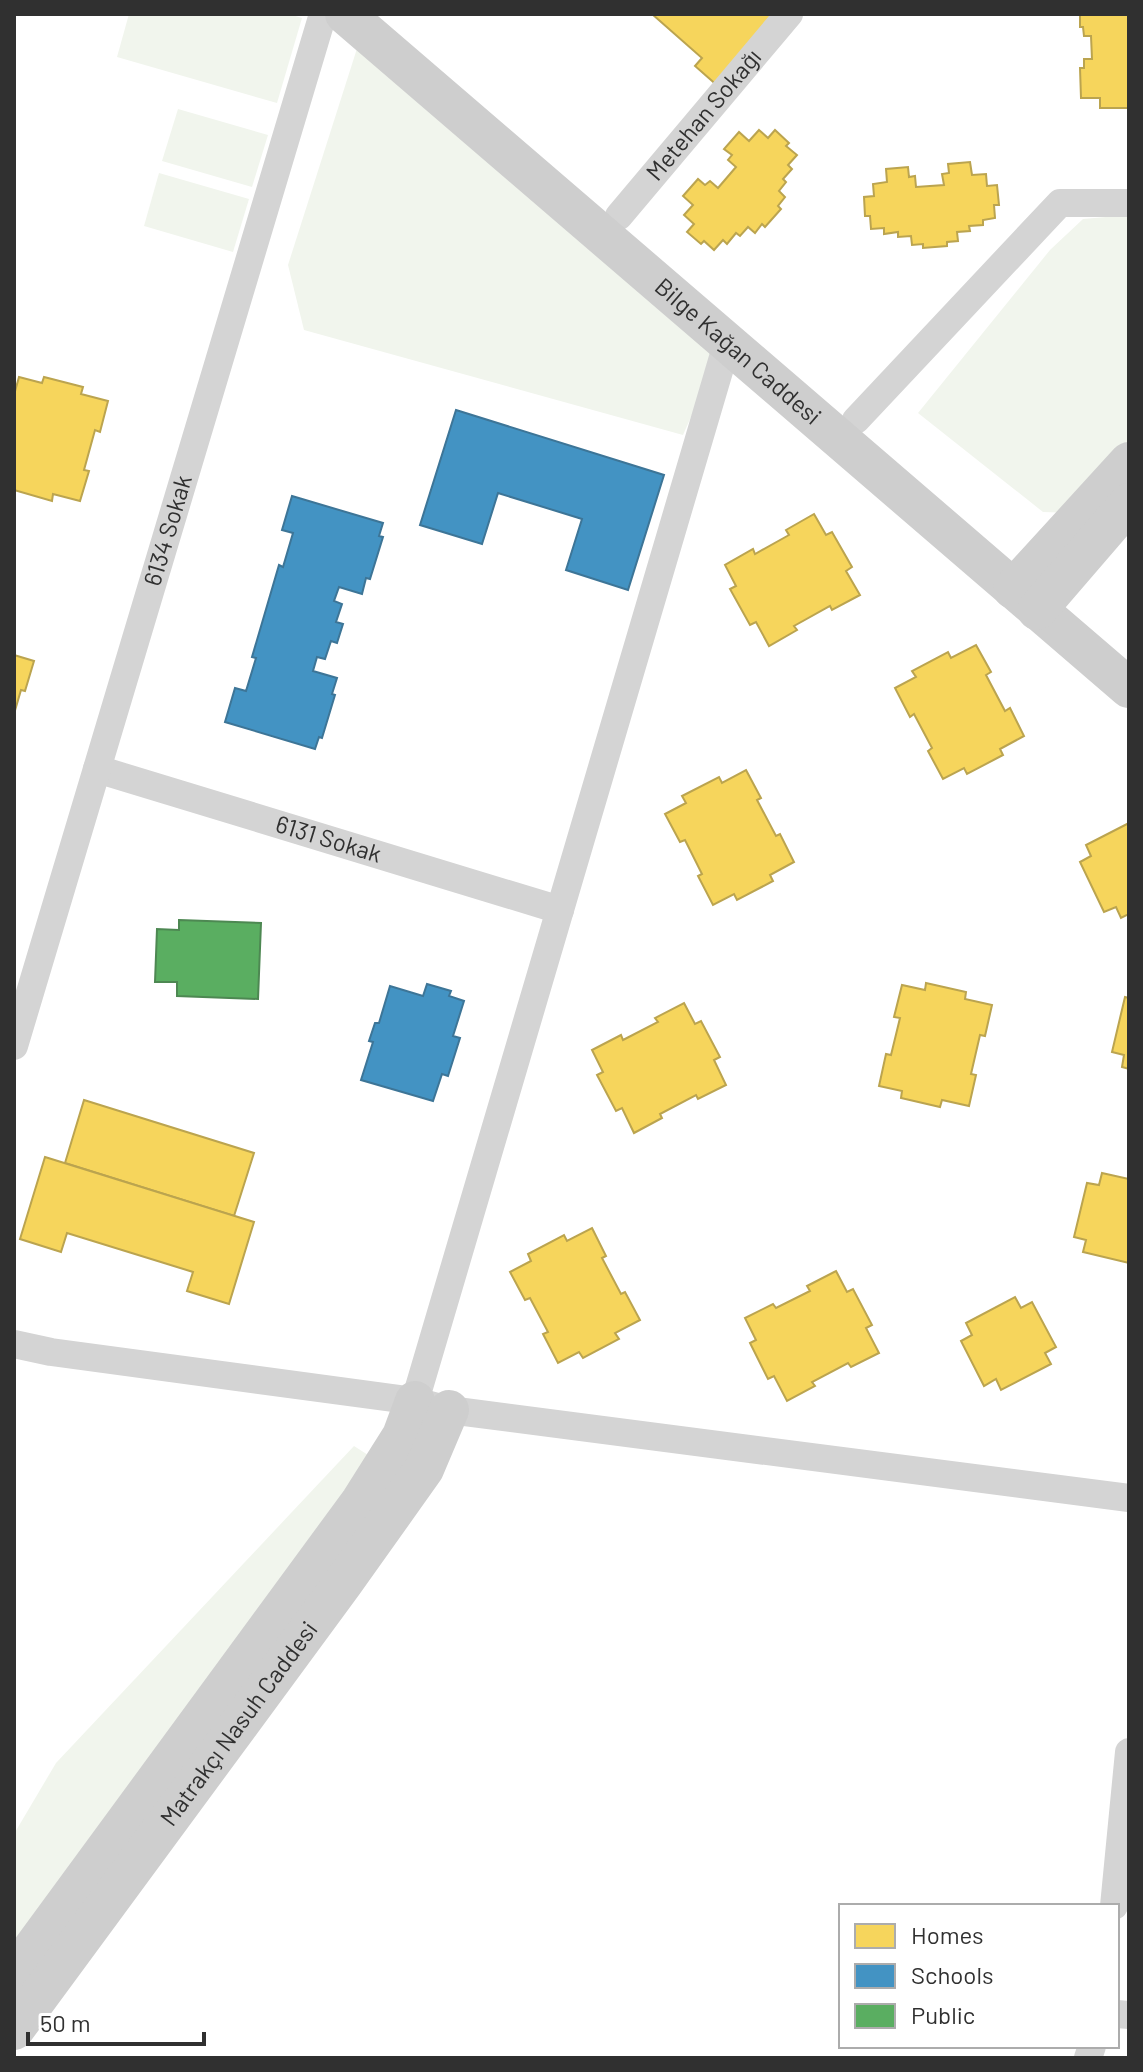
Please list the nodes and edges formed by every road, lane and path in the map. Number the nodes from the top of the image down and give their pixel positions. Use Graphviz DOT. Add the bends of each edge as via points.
graph roads {
  1 [pos="323,14"];
  2 [pos="345,14"];
  3 [pos="385,14"];
  4 [pos="789,14"];
  5 [pos="1129,203"];
  6 [pos="619,216"];
  7 [pos="727,344"];
  8 [pos="856,420"];
  9 [pos="1129,462"];
  10 [pos="1129,503"];
  11 [pos="1033,589"];
  12 [pos="1129,654"];
  13 [pos="1129,688"];
  14 [pos="97,769"];
  15 [pos="560,910"];
  16 [pos="14,1046"];
  17 [pos="14,1344"];
  18 [pos="432,1405"];
  19 [pos="1129,1498"];
  20 [pos="1129,1752"];
  21 [pos="1114,1904"];
  22 [pos="14,1974"];
  23 [pos="14,2030"];
  1 -- 14 [label="street, 6134 Sokak"];
  2 -- 7 [label="street, Bilge Kağan Caddesi"];
  3 -- 6 [label="street, Bilge Kağan Caddesi"];
  4 -- 6 [label="street, Metehan Sokağı"];
  5 -- 8 [label="street" via="1060,203"];
  6 -- 8 [label="street, Bilge Kağan Caddesi"];
  7 -- 11 [label="street, Bilge Kağan Caddesi"];
  7 -- 15 [label="street"];
  8 -- 11 [label="street, Bilge Kağan Caddesi"];
  9 -- 11 [label="street"];
  10 -- 11 [label="street"];
  11 -- 12 [label="street, Bilge Kağan Caddesi"];
  11 -- 13 [label="street, Bilge Kağan Caddesi"];
  14 -- 15 [label="street, 6131 Sokak"];
  14 -- 16 [label="street, 6134 Sokak"];
  15 -- 18 [label="street"];
  17 -- 18 [label="street"];
  18 -- 19 [label="street"];
  18 -- 22 [label="street, Matrakçı Nasuh Caddesi" via="402,1436 361,1501"];
  18 -- 23 [label="street, Matrakçı Nasuh Caddesi" via="424,1469"];
  20 -- 21 [label="street"];
}
